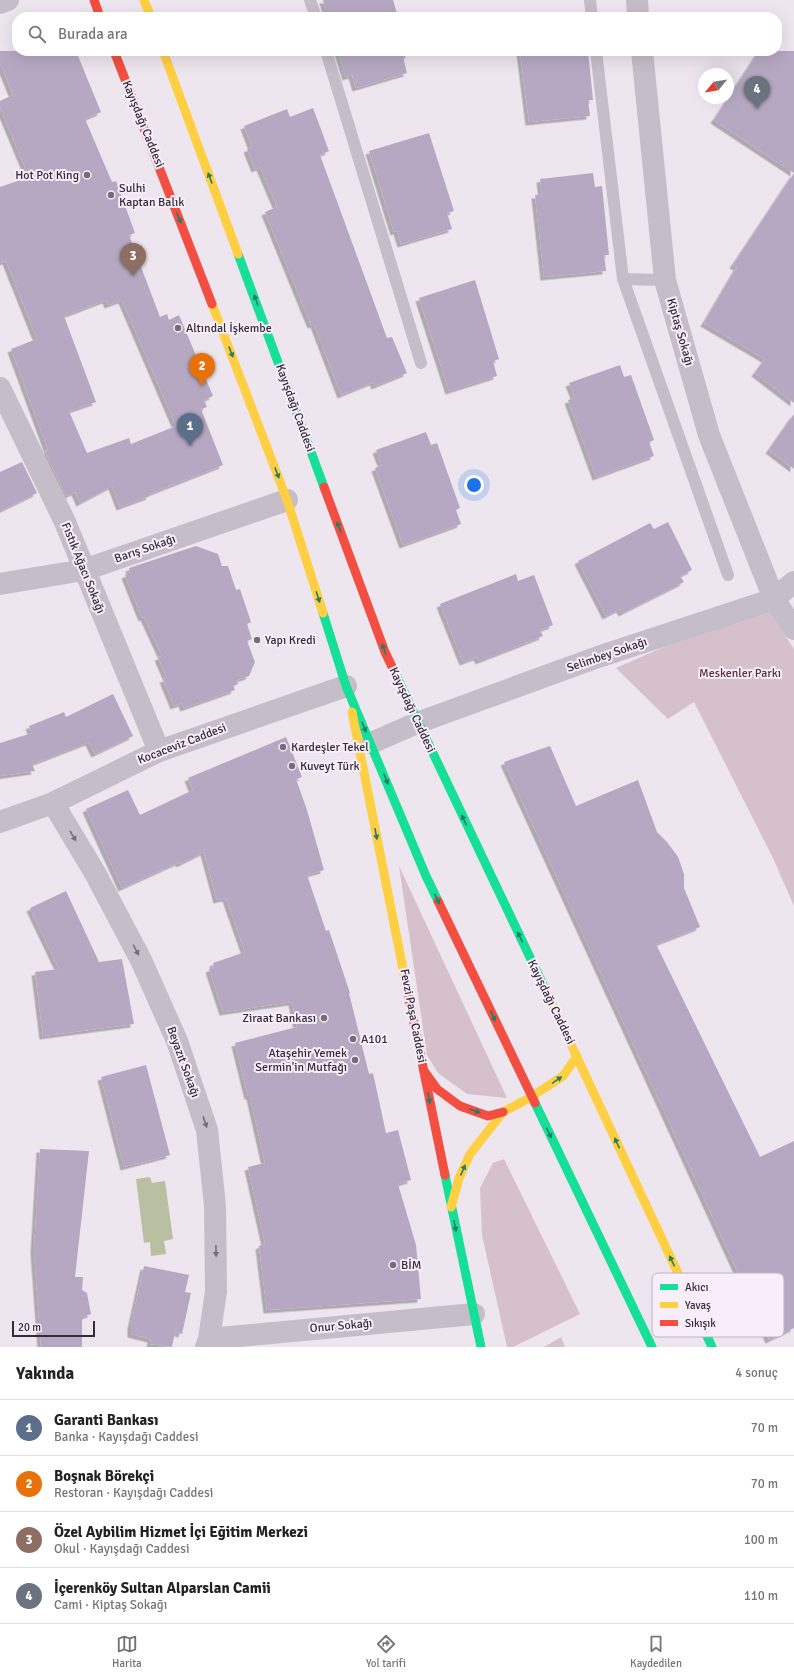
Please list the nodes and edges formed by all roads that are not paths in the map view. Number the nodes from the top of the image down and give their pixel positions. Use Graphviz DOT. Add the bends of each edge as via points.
graph roads {
  1 [pos="8,0"];
  2 [pos="94,0"];
  3 [pos="144,0"];
  4 [pos="310,0"];
  5 [pos="590,0"];
  6 [pos="636,0"];
  7 [pos="0,3"];
  8 [pos="98,12"];
  9 [pos="149,12"];
  10 [pos="314,12"];
  11 [pos="591,12"];
  12 [pos="637,12"];
  13 [pos="116,56"];
  14 [pos="165,56"];
  15 [pos="328,56"];
  16 [pos="597,56"];
  17 [pos="643,56"];
  18 [pos="623,279"];
  19 [pos="665,280"];
  20 [pos="421,363"];
  21 [pos="0,388"];
  22 [pos="287,500"];
  23 [pos="84,570"];
  24 [pos="728,575"];
  25 [pos="794,582"];
  26 [pos="0,584"];
  27 [pos="774,599"];
  28 [pos="794,630"];
  29 [pos="346,686"];
  30 [pos="417,723"];
  31 [pos="371,743"];
  32 [pos="159,751"];
  33 [pos="53,803"];
  34 [pos="0,822"];
  35 [pos="577,1056"];
  36 [pos="424,1071"];
  37 [pos="531,1097"];
  38 [pos="503,1112"];
  39 [pos="451,1207"];
  40 [pos="678,1273"];
  41 [pos="474,1314"];
  42 [pos="707,1337"];
  43 [pos="207,1343"];
  44 [pos="481,1347"];
  45 [pos="652,1347"];
  46 [pos="712,1347"];
  1 -- 7 [label="street"];
  2 -- 8 [label="main road"];
  3 -- 9 [label="main road"];
  4 -- 10 [label="lane"];
  5 -- 11 [label="lane"];
  6 -- 12 [label="street"];
  13 -- 22 [label="main road, Kayışdağı Caddesi, one-way"];
  30 -- 14 [label="main road, Kayışdağı Caddesi, one-way" via="382,645"];
  15 -- 20 [label="lane"];
  16 -- 18 [label="lane"];
  17 -- 19 [label="street, Kiptaş Sokağı"];
  18 -- 19 [label="lane"];
  18 -- 24 [label="lane"];
  19 -- 27 [label="street, Kiptaş Sokağı" via="709,435"];
  21 -- 23 [label="street, Fıstık Ağacı Sokağı" via="65,522"];
  22 -- 23 [label="street, Barış Sokağı"];
  22 -- 29 [label="main road, Kayışdağı Caddesi, one-way"];
  23 -- 26 [label="street, Barış Sokağı"];
  23 -- 32 [label="street, Fıstık Ağacı Sokağı"];
  25 -- 27 [label="street, Selimbey Sokağı"];
  27 -- 28 [label="street, Kiptaş Sokağı"];
  27 -- 30 [label="street, Selimbey Sokağı" via="598,657"];
  29 -- 31 [label="main road, Kayışdağı Caddesi, one-way"];
  29 -- 32 [label="street, Kocaceviz Caddesi"];
  29 -- 36 [label="main road, Fevzi Paşa Caddesi, one-way"];
  30 -- 31 [label="street, Selimbey Sokağı"];
  35 -- 30 [label="main road, Kayışdağı Caddesi, one-way"];
  31 -- 37 [label="main road, Kayışdağı Caddesi, one-way" via="426,876"];
  32 -- 33 [label="street, Kocaceviz Caddesi"];
  33 -- 34 [label="street, Kocaceviz Caddesi"];
  33 -- 43 [label="street, Beyazıt Sokağı, one-way" via="95,873 141,960 177,1041 207,1130 215,1206 216,1291"];
  37 -- 35 [label="main road, one-way" via="563,1076"];
  40 -- 35 [label="main road, Kayışdağı Caddesi, one-way"];
  36 -- 38 [label="main road, one-way" via="437,1089 460,1106 488,1116"];
  36 -- 39 [label="main road, Fevzi Paşa Caddesi, one-way"];
  37 -- 38 [label="main road"];
  37 -- 45 [label="main road, Kayışdağı Caddesi, one-way"];
  39 -- 38 [label="main road, one-way" via="459,1178 470,1154"];
  39 -- 41 [label="main road, Fevzi Paşa Caddesi, one-way"];
  41 -- 43 [label="street, Onur Sokağı"];
  41 -- 44 [label="main road, Fevzi Paşa Caddesi"];
  46 -- 42 [label="main road, Kayışdağı Caddesi, one-way"];
}
